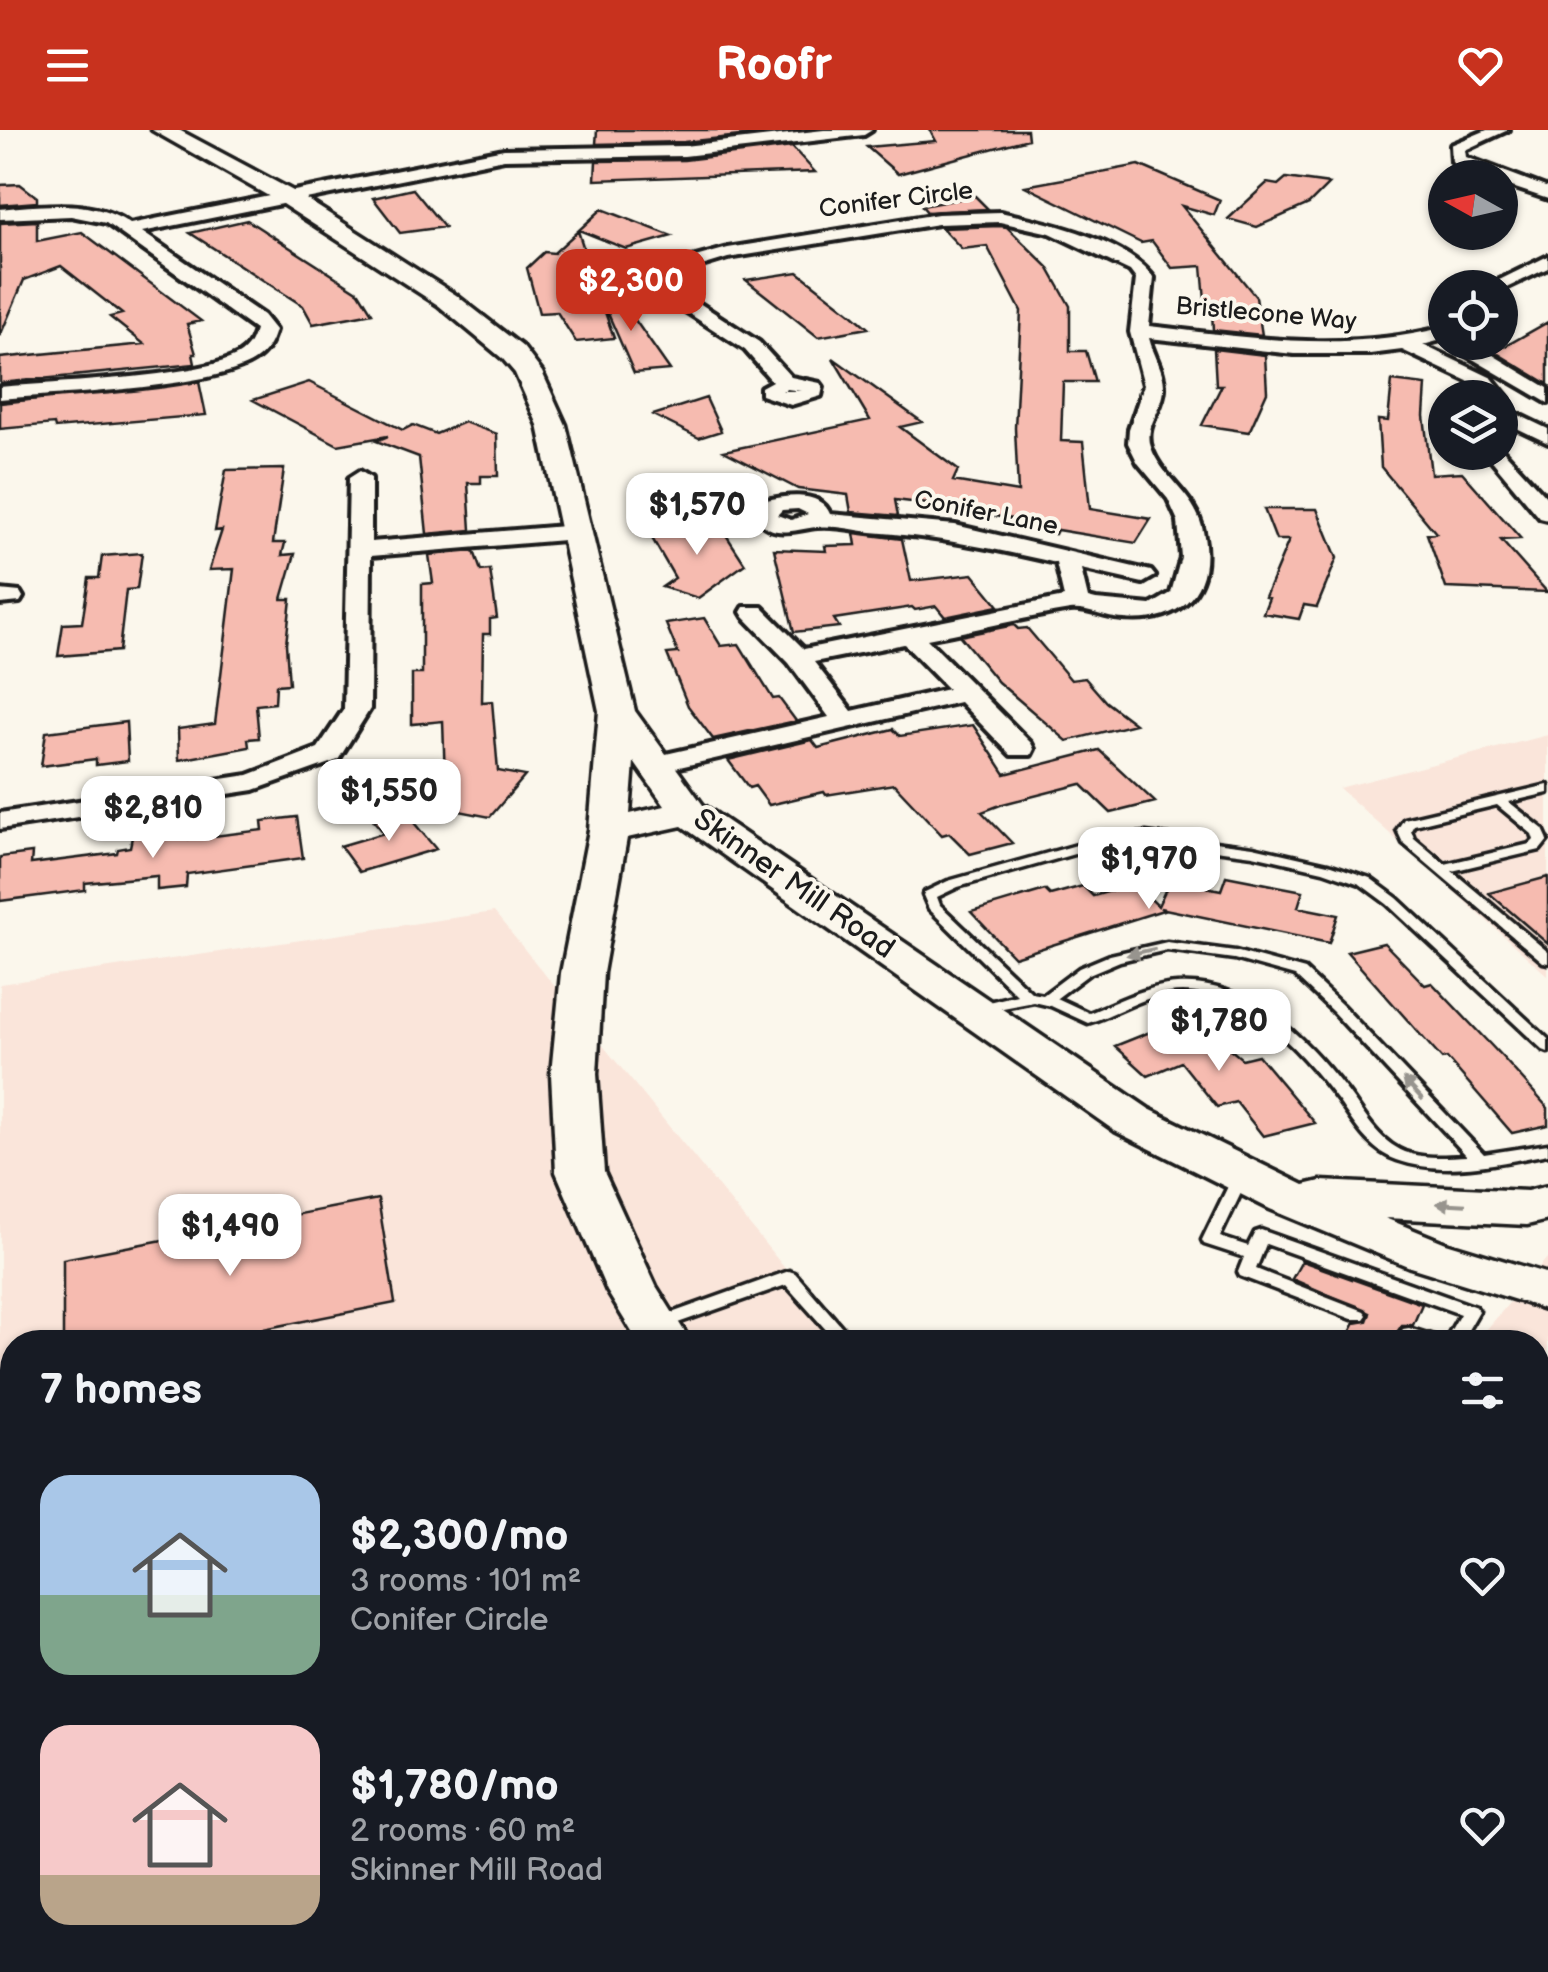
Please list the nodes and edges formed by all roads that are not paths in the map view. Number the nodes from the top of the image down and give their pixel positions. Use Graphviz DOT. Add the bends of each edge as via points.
graph roads {
  1 [pos="163,130"];
  2 [pos="864,130"];
  3 [pos="1500,130"];
  4 [pos="801,134"];
  5 [pos="1548,194"];
  6 [pos="288,197"];
  7 [pos="0,214"];
  8 [pos="130,229"];
  9 [pos="1548,262"];
  10 [pos="1518,274"];
  11 [pos="1548,285"];
  12 [pos="1140,331"];
  13 [pos="1428,340"];
  14 [pos="1406,344"];
  15 [pos="1487,360"];
  16 [pos="1481,380"];
  17 [pos="784,382"];
  18 [pos="0,393"];
  19 [pos="1548,398"];
  20 [pos="1518,422"];
  21 [pos="1548,438"];
  22 [pos="1511,470"];
  23 [pos="360,478"];
  24 [pos="1548,512"];
  25 [pos="817,520"];
  26 [pos="576,532"];
  27 [pos="360,550"];
  28 [pos="1066,556"];
  29 [pos="1193,566"];
  30 [pos="1144,576"];
  31 [pos="1076,594"];
  32 [pos="753,612"];
  33 [pos="910,636"];
  34 [pos="798,658"];
  35 [pos="966,693"];
  36 [pos="617,711"];
  37 [pos="845,720"];
  38 [pos="1021,749"];
  39 [pos="658,764"];
  40 [pos="1548,789"];
  41 [pos="1499,800"];
  42 [pos="689,813"];
  43 [pos="0,821"];
  44 [pos="609,830"];
  45 [pos="1442,869"];
  46 [pos="1548,959"];
  47 [pos="1027,997"];
  48 [pos="1049,997"];
  49 [pos="973,1010"];
  50 [pos="1548,1048"];
  51 [pos="1548,1150"];
  52 [pos="1480,1160"];
  53 [pos="1242,1174"];
  54 [pos="1287,1197"];
  55 [pos="1548,1203"];
  56 [pos="1253,1254"];
  57 [pos="1548,1292"];
  58 [pos="1481,1293"];
  59 [pos="1358,1315"];
  60 [pos="657,1330"];
  61 [pos="669,1330"];
  62 [pos="836,1330"];
  63 [pos="1460,1330"];
  1 -- 6 [label="street, Skinner Mill Road"];
  2 -- 4 [label="street"];
  3 -- 5 [label="street" via="1457,148 1458,160"];
  4 -- 6 [label="street" via="684,150 504,154"];
  6 -- 8 [label="street"];
  6 -- 26 [label="street, Skinner Mill Road" via="448,300 513,353 552,425"];
  7 -- 8 [label="street" via="90,211"];
  8 -- 18 [label="street" via="256,319 265,330 261,345 244,359 200,373"];
  9 -- 10 [label="street"];
  10 -- 11 [label="street"];
  12 -- 14 [label="street, Bristlecone Way" via="1337,352"];
  12 -- 17 [label="street, Conifer Circle" via="1144,278 1136,267 1054,229 1000,217 867,228 728,253 690,262 666,279 669,292 752,346"];
  12 -- 29 [label="street, Conifer Circle" via="1154,396 1139,444 1194,528"];
  13 -- 14 [label="street, Bristlecone Way"];
  14 -- 16 [label="street"];
  15 -- 19 [label="street"];
  20 -- 21 [label="street"];
  22 -- 24 [label="street"];
  23 -- 27 [label="street"];
  25 -- 28 [label="street, Conifer Lane" via="927,528"];
  26 -- 27 [label="street"];
  26 -- 36 [label="street, Skinner Mill Road"];
  27 -- 43 [label="street" via="356,709 328,754 254,782"];
  28 -- 30 [label="street, Conifer Lane"];
  28 -- 31 [label="street"];
  29 -- 30 [label="street"];
  29 -- 31 [label="street" via="1185,596 1174,607 1132,611"];
  30 -- 31 [label="street"];
  31 -- 33 [label="street"];
  32 -- 34 [label="street"];
  33 -- 34 [label="street"];
  33 -- 35 [label="street"];
  34 -- 37 [label="street"];
  35 -- 37 [label="street"];
  35 -- 38 [label="street"];
  36 -- 39 [label="street, Skinner Mill Road"];
  36 -- 44 [label="street"];
  37 -- 39 [label="street"];
  39 -- 42 [label="street, Skinner Mill Road"];
  40 -- 41 [label="lane"];
  41 -- 45 [label="lane" via="1409,822 1408,840"];
  41 -- 45 [label="lane" via="1541,840"];
  42 -- 44 [label="street"];
  42 -- 49 [label="street, Skinner Mill Road"];
  44 -- 60 [label="street" via="582,974 574,1074 580,1172"];
  45 -- 46 [label="lane"];
  47 -- 48 [label="lane"];
  47 -- 49 [label="lane"];
  47 -- 50 [label="lane" via="930,895 1105,841 1146,837 1253,851 1365,882"];
  48 -- 52 [label="lane" via="1088,1018 1181,988 1233,999 1272,1018 1385,1148 1420,1161"];
  52 -- 48 [label="lane, one-way" via="1300,973 1167,946 1084,970"];
  49 -- 53 [label="street, Skinner Mill Road" via="1132,1120"];
  51 -- 52 [label="lane"];
  53 -- 54 [label="street, Skinner Mill Road"];
  53 -- 56 [label="lane" via="1210,1240"];
  55 -- 54 [label="street, one-way" via="1527,1208"];
  54 -- 58 [label="street, Skinner Mill Road" via="1428,1255"];
  56 -- 58 [label="lane" via="1261,1236"];
  56 -- 59 [label="lane" via="1246,1272"];
  57 -- 58 [label="street, Skinner Mill Road"];
  58 -- 63 [label="lane"];
  61 -- 62 [label="lane" via="788,1277"];
}
